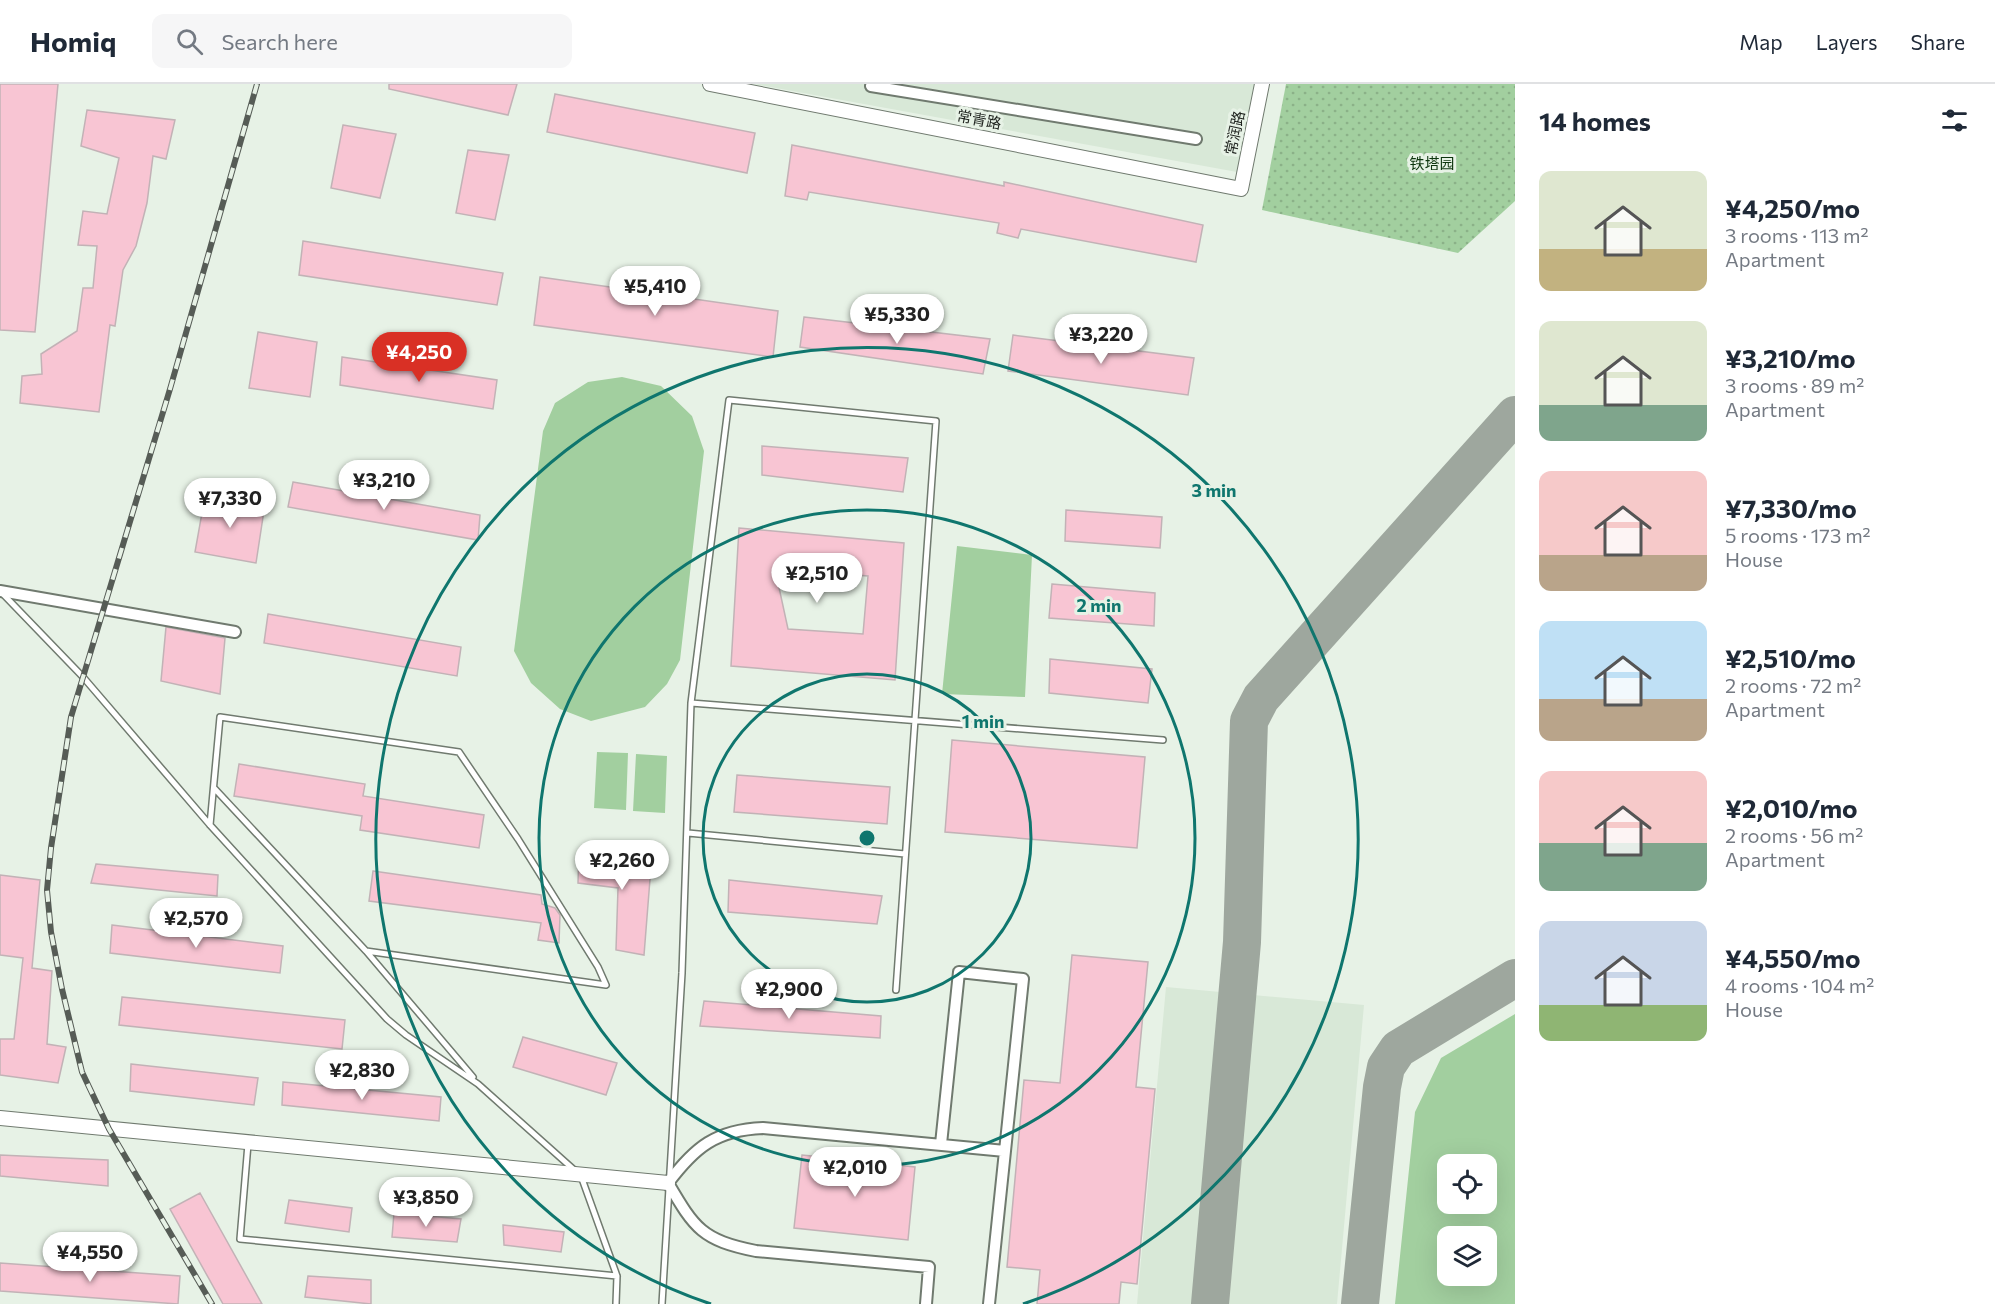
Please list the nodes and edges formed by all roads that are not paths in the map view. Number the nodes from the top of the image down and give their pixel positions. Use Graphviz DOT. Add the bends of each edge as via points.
graph roads {
  1 [pos="872,84"];
  2 [pos="1262,84"];
  3 [pos="718,85"];
  4 [pos="1196,139"];
  5 [pos="1241,189"];
  6 [pos="0,591"];
  7 [pos="235,632"];
  8 [pos="691,703"];
  9 [pos="915,720"];
  10 [pos="1163,740"];
  11 [pos="214,787"];
  12 [pos="210,825"];
  13 [pos="688,833"];
  14 [pos="905,854"];
  15 [pos="366,951"];
  16 [pos="896,990"];
  17 [pos="478,1084"];
  18 [pos="0,1118"];
  19 [pos="248,1142"];
  20 [pos="941,1144"];
  21 [pos="1005,1151"];
  22 [pos="581,1176"];
  23 [pos="668,1184"];
  24 [pos="617,1276"];
  25 [pos="616,1304"];
  26 [pos="662,1304"];
  27 [pos="926,1304"];
  28 [pos="989,1304"];
  1 -- 4 [label="street"];
  2 -- 5 [label="street, 常润路"];
  3 -- 5 [label="street, 常青路"];
  6 -- 7 [label="street"];
  6 -- 12 [label="lane" via="82,677"];
  8 -- 9 [label="lane"];
  8 -- 9 [label="lane" via="729,400 936,421"];
  8 -- 13 [label="lane"];
  9 -- 10 [label="lane"];
  9 -- 14 [label="lane"];
  11 -- 12 [label="lane"];
  11 -- 15 [label="lane"];
  11 -- 15 [label="lane" via="220,717 459,752 518,838 606,985"];
  12 -- 17 [label="lane" via="387,1019"];
  13 -- 14 [label="lane"];
  13 -- 23 [label="lane"];
  14 -- 16 [label="lane"];
  15 -- 17 [label="lane"];
  17 -- 22 [label="lane"];
  18 -- 19 [label="street"];
  19 -- 22 [label="street"];
  19 -- 24 [label="lane" via="240,1239"];
  20 -- 21 [label="street"];
  20 -- 21 [label="street" via="959,972 1001,976 1023,979"];
  20 -- 23 [label="street" via="741,1129 722,1134 704,1146 685,1161"];
  21 -- 28 [label="street"];
  22 -- 23 [label="street"];
  22 -- 24 [label="lane"];
  23 -- 26 [label="lane"];
  23 -- 27 [label="street" via="697,1227 714,1240 731,1246 929,1268"];
  24 -- 25 [label="lane"];
}
